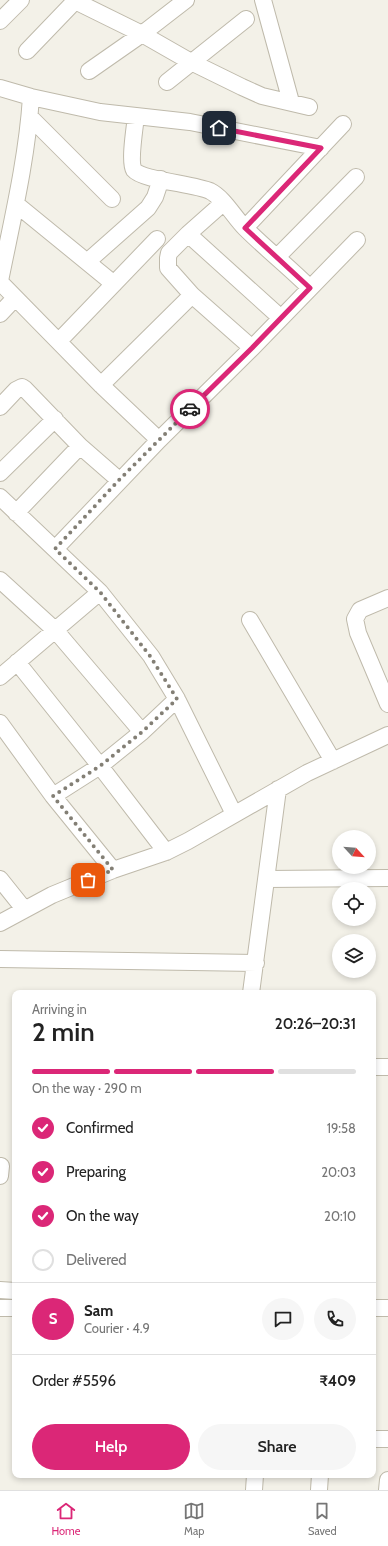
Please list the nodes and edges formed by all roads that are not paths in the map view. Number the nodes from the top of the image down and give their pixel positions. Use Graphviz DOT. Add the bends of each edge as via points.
graph roads {
  1 [pos="74,0"];
  2 [pos="186,0"];
  3 [pos="263,0"];
  4 [pos="15,2"];
  5 [pos="246,19"];
  6 [pos="0,21"];
  7 [pos="142,34"];
  8 [pos="27,51"];
  9 [pos="191,62"];
  10 [pos="88,71"];
  11 [pos="167,82"];
  12 [pos="0,88"];
  13 [pos="31,97"];
  14 [pos="291,102"];
  15 [pos="309,107"];
  16 [pos="136,116"];
  17 [pos="30,117"];
  18 [pos="343,124"];
  19 [pos="321,148"];
  20 [pos="356,176"];
  21 [pos="161,179"];
  22 [pos="112,199"];
  23 [pos="223,203"];
  24 [pos="16,204"];
  25 [pos="245,228"];
  26 [pos="188,234"];
  27 [pos="157,239"];
  28 [pos="357,240"];
  29 [pos="278,257"];
  30 [pos="87,262"];
  31 [pos="0,282"];
  32 [pos="114,284"];
  33 [pos="310,288"];
  34 [pos="192,295"];
  35 [pos="15,298"];
  36 [pos="0,314"];
  37 [pos="281,318"];
  38 [pos="59,341"];
  39 [pos="252,348"];
  40 [pos="101,385"];
  41 [pos="0,407"];
  42 [pos="54,419"];
  43 [pos="159,440"];
  44 [pos="80,446"];
  45 [pos="0,473"];
  46 [pos="119,480"];
  47 [pos="0,497"];
  48 [pos="16,513"];
  49 [pos="55,549"];
  50 [pos="0,581"];
  51 [pos="100,592"];
  52 [pos="388,598"];
  53 [pos="250,620"];
  54 [pos="56,631"];
  55 [pos="17,662"];
  56 [pos="0,677"];
  57 [pos="177,699"];
  58 [pos="388,704"];
  59 [pos="0,723"];
  60 [pos="142,732"];
  61 [pos="388,735"];
  62 [pos="332,761"];
  63 [pos="100,766"];
  64 [pos="278,789"];
  65 [pos="53,796"];
  66 [pos="234,814"];
  67 [pos="166,852"];
  68 [pos="113,870"];
  69 [pos="388,878"];
  70 [pos="0,879"];
  71 [pos="267,879"];
  72 [pos="24,909"];
  73 [pos="0,923"];
  74 [pos="0,960"];
  75 [pos="256,963"];
  76 [pos="252,990"];
  77 [pos="376,1067"];
  78 [pos="388,1067"];
  79 [pos="0,1290"];
  80 [pos="12,1291"];
  81 [pos="0,1300"];
  82 [pos="12,1301"];
  83 [pos="0,1308"];
  84 [pos="12,1308"];
  85 [pos="376,1308"];
  86 [pos="388,1308"];
  87 [pos="376,1439"];
  88 [pos="388,1439"];
  89 [pos="255,1478"];
  90 [pos="320,1478"];
  91 [pos="388,1480"];
  92 [pos="254,1490"];
  93 [pos="319,1490"];
  94 [pos="388,1490"];
  1 -- 7 [label="street"];
  1 -- 8 [label="street"];
  2 -- 7 [label="street"];
  3 -- 14 [label="street"];
  4 -- 6 [label="street"];
  5 -- 9 [label="street"];
  7 -- 9 [label="street"];
  7 -- 10 [label="street"];
  9 -- 11 [label="street"];
  9 -- 14 [label="street" via="251,92"];
  12 -- 13 [label="street"];
  13 -- 16 [label="street" via="100,112"];
  13 -- 17 [label="street"];
  14 -- 15 [label="street"];
  16 -- 19 [label="street" via="190,122"];
  16 -- 21 [label="street" via="133,166 138,173"];
  17 -- 22 [label="street"];
  17 -- 24 [label="street"];
  18 -- 19 [label="street"];
  19 -- 25 [label="street"];
  20 -- 29 [label="street"];
  21 -- 23 [label="street" via="208,190"];
  21 -- 30 [label="street" via="148,208"];
  23 -- 25 [label="street"];
  23 -- 26 [label="street"];
  24 -- 30 [label="street"];
  24 -- 31 [label="street"];
  25 -- 29 [label="street"];
  26 -- 34 [label="street" via="169,253 168,268"];
  26 -- 37 [label="street"];
  27 -- 32 [label="street"];
  28 -- 33 [label="street"];
  29 -- 33 [label="street"];
  30 -- 32 [label="street"];
  31 -- 35 [label="street"];
  32 -- 38 [label="street"];
  33 -- 37 [label="street"];
  34 -- 39 [label="street"];
  34 -- 40 [label="street"];
  35 -- 36 [label="street"];
  35 -- 38 [label="street"];
  37 -- 39 [label="street"];
  38 -- 40 [label="street"];
  39 -- 43 [label="street"];
  40 -- 43 [label="street"];
  41 -- 42 [label="street" via="22,387"];
  42 -- 44 [label="street"];
  42 -- 45 [label="street"];
  43 -- 46 [label="street"];
  44 -- 46 [label="street"];
  44 -- 48 [label="street"];
  46 -- 49 [label="street"];
  47 -- 48 [label="street"];
  48 -- 49 [label="street"];
  49 -- 51 [label="street"];
  50 -- 54 [label="street"];
  51 -- 54 [label="street"];
  51 -- 57 [label="street" via="150,656"];
  52 -- 58 [label="street" via="360,610 355,619 358,633"];
  53 -- 62 [label="street"];
  54 -- 55 [label="street"];
  54 -- 60 [label="street"];
  55 -- 56 [label="street"];
  55 -- 63 [label="street"];
  57 -- 60 [label="street"];
  57 -- 66 [label="street"];
  59 -- 65 [label="street"];
  60 -- 63 [label="street"];
  61 -- 62 [label="street"];
  62 -- 64 [label="street"];
  63 -- 65 [label="street"];
  63 -- 67 [label="street"];
  64 -- 66 [label="street"];
  64 -- 71 [label="street"];
  65 -- 68 [label="street"];
  66 -- 67 [label="street"];
  67 -- 68 [label="street"];
  68 -- 72 [label="street"];
  69 -- 71 [label="street"];
  70 -- 72 [label="street"];
  71 -- 75 [label="street"];
  72 -- 73 [label="street"];
  74 -- 75 [label="street"];
  75 -- 76 [label="street"];
  77 -- 78 [label="street"];
  79 -- 80 [label="street"];
  81 -- 82 [label="street"];
  83 -- 84 [label="street"];
  85 -- 86 [label="street"];
  87 -- 88 [label="street"];
  89 -- 92 [label="street"];
  90 -- 93 [label="street"];
  91 -- 94 [label="street"];
}
